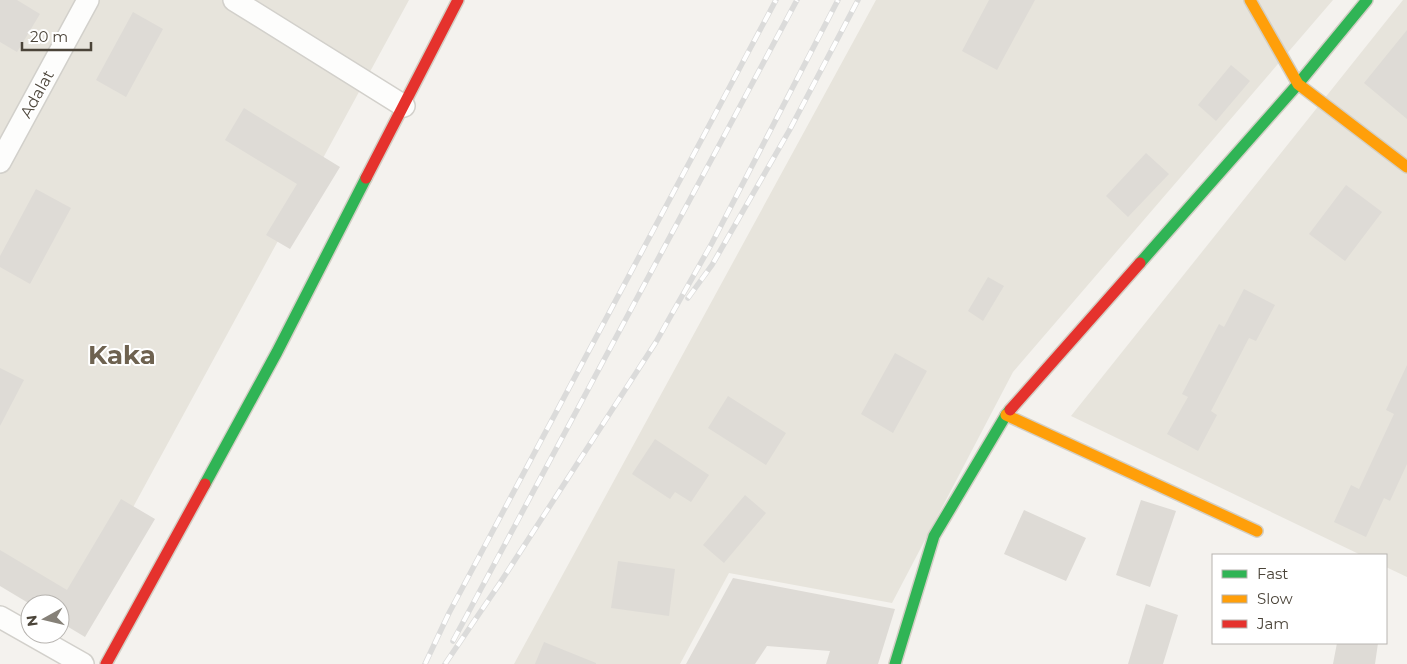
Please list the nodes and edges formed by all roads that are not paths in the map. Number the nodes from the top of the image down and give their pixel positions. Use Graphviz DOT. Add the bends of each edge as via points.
graph roads {
  1 [pos="88,0"];
  2 [pos="234,0"];
  3 [pos="458,0"];
  4 [pos="1250,0"];
  5 [pos="1367,0"];
  6 [pos="1298,84"];
  7 [pos="404,106"];
  8 [pos="0,162"];
  9 [pos="1407,167"];
  10 [pos="1006,415"];
  11 [pos="1257,531"];
  12 [pos="0,617"];
  13 [pos="83,664"];
  14 [pos="106,664"];
  15 [pos="894,664"];
  1 -- 8 [label="street, Adalat"];
  2 -- 7 [label="street"];
  3 -- 7 [label="street"];
  4 -- 6 [label="street"];
  5 -- 6 [label="street"];
  6 -- 9 [label="street"];
  6 -- 10 [label="street"];
  7 -- 14 [label="street" via="277,352"];
  10 -- 11 [label="street"];
  10 -- 15 [label="street" via="934,536"];
  12 -- 13 [label="street"];
}
